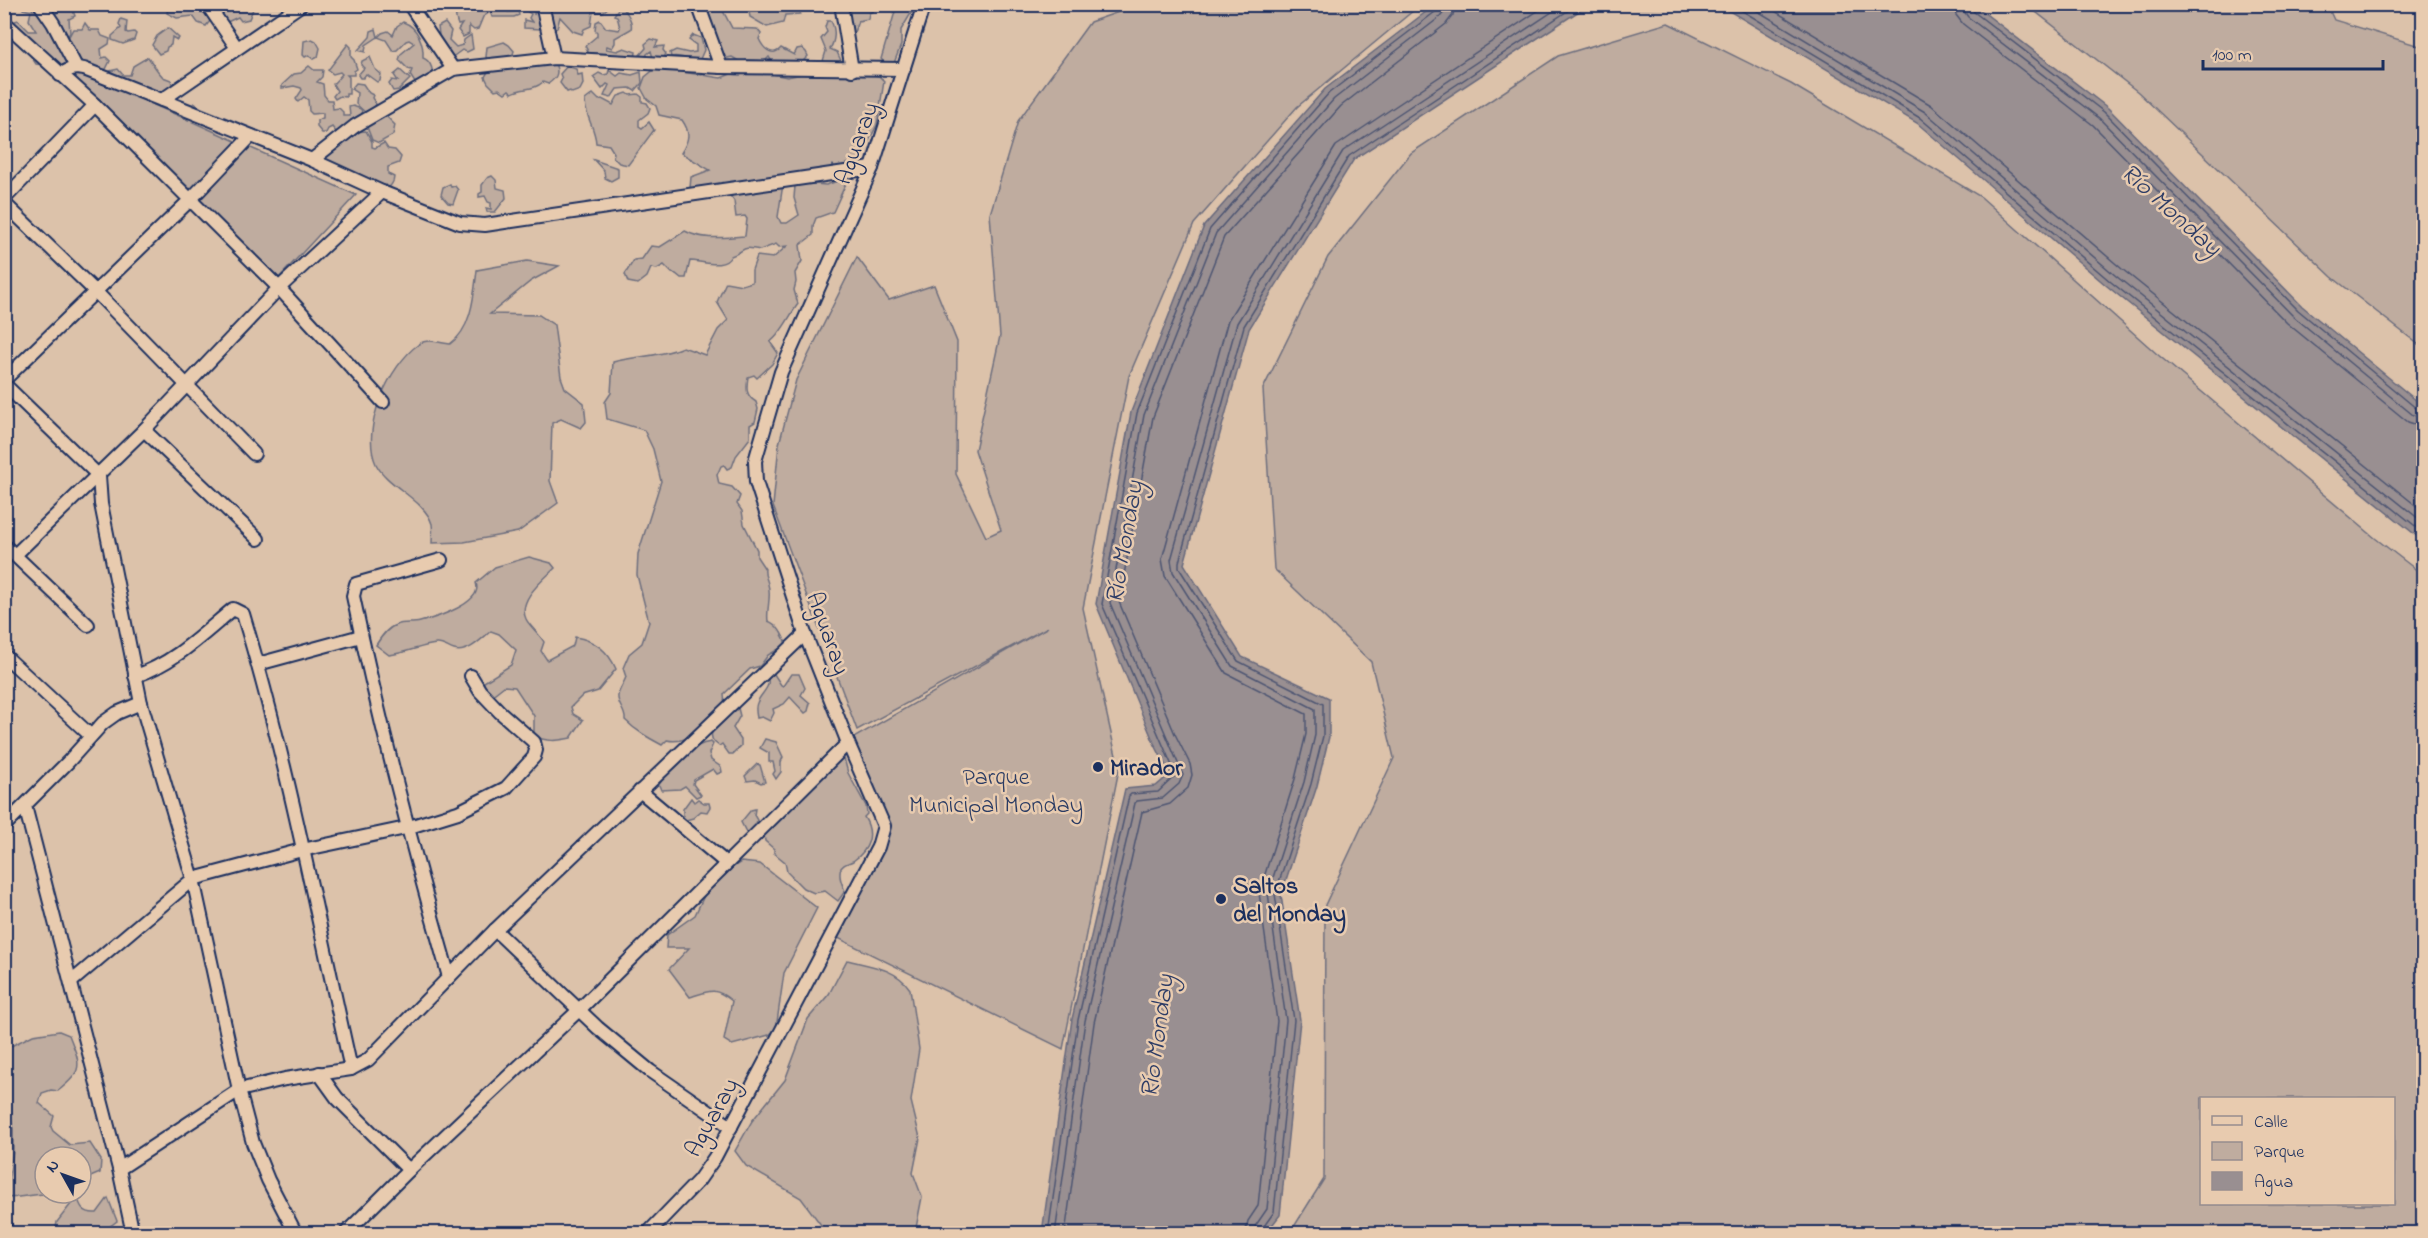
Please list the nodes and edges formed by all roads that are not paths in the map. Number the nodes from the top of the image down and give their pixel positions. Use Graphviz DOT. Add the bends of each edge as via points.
graph roads {
  1 [pos="40,4"];
  2 [pos="207,4"];
  3 [pos="303,4"];
  4 [pos="409,4"];
  5 [pos="542,4"];
  6 [pos="698,4"];
  7 [pos="841,4"];
  8 [pos="924,4"];
  9 [pos="4,22"];
  10 [pos="237,48"];
  11 [pos="554,58"];
  12 [pos="76,67"];
  13 [pos="721,67"];
  14 [pos="453,69"];
  15 [pos="904,69"];
  16 [pos="852,70"];
  17 [pos="60,75"];
  18 [pos="162,100"];
  19 [pos="94,105"];
  20 [pos="251,136"];
  21 [pos="312,160"];
  22 [pos="872,168"];
  23 [pos="382,192"];
  24 [pos="4,201"];
  25 [pos="189,201"];
  26 [pos="279,288"];
  27 [pos="96,292"];
  28 [pos="4,382"];
  29 [pos="186,384"];
  30 [pos="383,402"];
  31 [pos="144,430"];
  32 [pos="254,454"];
  33 [pos="99,476"];
  34 [pos="258,539"];
  35 [pos="4,545"];
  36 [pos="15,555"];
  37 [pos="441,560"];
  38 [pos="88,625"];
  39 [pos="805,634"];
  40 [pos="361,636"];
  41 [pos="4,655"];
  42 [pos="258,664"];
  43 [pos="135,676"];
  44 [pos="471,676"];
  45 [pos="141,703"];
  46 [pos="90,735"];
  47 [pos="848,743"];
  48 [pos="640,791"];
  49 [pos="25,806"];
  50 [pos="4,826"];
  51 [pos="406,828"];
  52 [pos="302,850"];
  53 [pos="726,863"];
  54 [pos="193,879"];
  55 [pos="495,930"];
  56 [pos="449,977"];
  57 [pos="70,982"];
  58 [pos="579,1010"];
  59 [pos="351,1069"];
  60 [pos="319,1073"];
  61 [pos="239,1090"];
  62 [pos="731,1127"];
  63 [pos="119,1169"];
  64 [pos="408,1170"];
  65 [pos="4,1221"];
  66 [pos="6,1233"];
  67 [pos="133,1233"];
  68 [pos="296,1233"];
  69 [pos="345,1233"];
  70 [pos="647,1233"];
  1 -- 12 [label="street"];
  2 -- 10 [label="street"];
  3 -- 10 [label="street"];
  4 -- 14 [label="street"];
  5 -- 11 [label="street"];
  6 -- 13 [label="street"];
  7 -- 16 [label="street"];
  8 -- 15 [label="street, Aguaray"];
  9 -- 17 [label="street"];
  10 -- 18 [label="street"];
  11 -- 13 [label="street"];
  11 -- 14 [label="street"];
  12 -- 17 [label="street"];
  12 -- 18 [label="street"];
  13 -- 16 [label="street"];
  14 -- 21 [label="street" via="355,126"];
  15 -- 16 [label="street"];
  15 -- 22 [label="street, Aguaray"];
  17 -- 19 [label="street"];
  18 -- 20 [label="street"];
  19 -- 24 [label="street"];
  19 -- 25 [label="street"];
  20 -- 21 [label="street"];
  20 -- 25 [label="street"];
  21 -- 23 [label="street"];
  22 -- 23 [label="street" via="485,225 460,223"];
  22 -- 39 [label="street, Aguaray" via="781,372 755,461 756,482"];
  23 -- 26 [label="street"];
  24 -- 27 [label="street"];
  25 -- 26 [label="street"];
  25 -- 27 [label="street"];
  26 -- 29 [label="street"];
  26 -- 30 [label="street"];
  27 -- 28 [label="street"];
  27 -- 29 [label="street"];
  28 -- 33 [label="street"];
  29 -- 31 [label="street"];
  29 -- 32 [label="street"];
  31 -- 33 [label="street"];
  31 -- 34 [label="street"];
  33 -- 36 [label="street"];
  33 -- 43 [label="street"];
  35 -- 36 [label="street"];
  36 -- 38 [label="street"];
  37 -- 40 [label="street" via="356,584 353,596"];
  39 -- 47 [label="street, Aguaray"];
  39 -- 48 [label="street"];
  40 -- 42 [label="street"];
  40 -- 51 [label="street"];
  41 -- 46 [label="street"];
  42 -- 43 [label="street" via="243,614 236,609 154,670"];
  42 -- 52 [label="street"];
  43 -- 45 [label="street"];
  44 -- 51 [label="street" via="480,692 534,742 534,757 514,781 497,793 458,812"];
  45 -- 46 [label="street" via="117,713"];
  45 -- 54 [label="street"];
  46 -- 49 [label="street"];
  47 -- 53 [label="street"];
  47 -- 62 [label="street, Aguaray" via="884,826 878,847"];
  48 -- 53 [label="street"];
  48 -- 55 [label="street"];
  49 -- 50 [label="street"];
  49 -- 57 [label="street"];
  51 -- 52 [label="street"];
  51 -- 56 [label="street"];
  52 -- 54 [label="street"];
  52 -- 59 [label="street"];
  53 -- 58 [label="street"];
  54 -- 57 [label="street"];
  54 -- 61 [label="street"];
  55 -- 56 [label="street"];
  55 -- 58 [label="street"];
  56 -- 59 [label="street" via="382,1048"];
  57 -- 63 [label="street"];
  58 -- 62 [label="street" via="650,1071"];
  58 -- 64 [label="street"];
  59 -- 60 [label="street"];
  60 -- 61 [label="street"];
  60 -- 64 [label="street" via="337,1098"];
  61 -- 63 [label="street"];
  61 -- 68 [label="street" via="264,1171"];
  62 -- 70 [label="street, Aguaray" via="699,1180"];
  63 -- 67 [label="street"];
  64 -- 69 [label="street"];
  65 -- 66 [label="street"];
}
